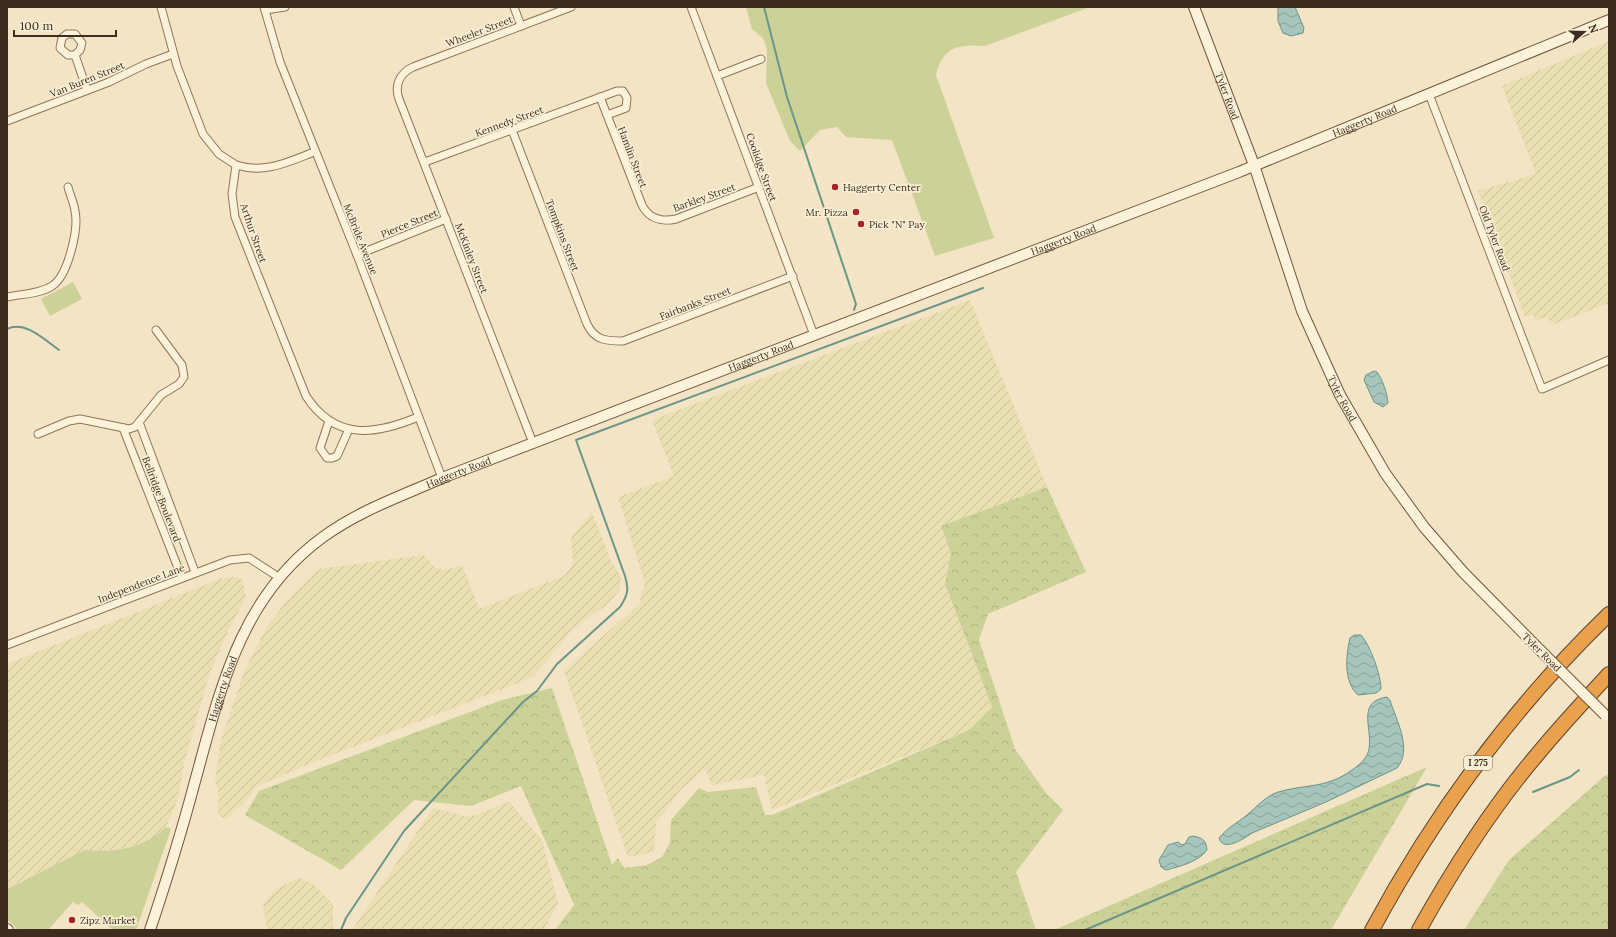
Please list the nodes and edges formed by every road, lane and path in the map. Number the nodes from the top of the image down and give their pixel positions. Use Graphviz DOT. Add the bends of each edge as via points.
graph roads {
  1 [pos="161,7"];
  2 [pos="285,7"];
  3 [pos="514,7"];
  4 [pos="571,7"];
  5 [pos="691,7"];
  6 [pos="1194,7"];
  7 [pos="265,8"];
  8 [pos="1609,20"];
  9 [pos="521,26"];
  10 [pos="173,54"];
  11 [pos="75,55"];
  12 [pos="761,59"];
  13 [pos="717,76"];
  14 [pos="399,81"];
  15 [pos="87,90"];
  16 [pos="1429,94"];
  17 [pos="600,97"];
  18 [pos="607,115"];
  19 [pos="7,121"];
  20 [pos="512,130"];
  21 [pos="314,152"];
  22 [pos="425,162"];
  23 [pos="236,164"];
  24 [pos="1254,165"];
  25 [pos="68,187"];
  26 [pos="759,187"];
  27 [pos="655,218"];
  28 [pos="446,219"];
  29 [pos="357,254"];
  30 [pos="793,276"];
  31 [pos="7,297"];
  32 [pos="156,330"];
  33 [pos="814,335"];
  34 [pos="603,340"];
  35 [pos="1609,360"];
  36 [pos="418,417"];
  37 [pos="329,421"];
  38 [pos="137,424"];
  39 [pos="123,428"];
  40 [pos="349,430"];
  41 [pos="38,434"];
  42 [pos="533,442"];
  43 [pos="442,478"];
  44 [pos="195,572"];
  45 [pos="182,578"];
  46 [pos="280,578"];
  47 [pos="1609,614"];
  48 [pos="7,645"];
  49 [pos="1609,674"];
  50 [pos="1607,717"];
  51 [pos="150,930"];
  52 [pos="1372,930"];
  53 [pos="1419,930"];
  1 -- 10 [label="street"];
  2 -- 7 [label="street"];
  3 -- 9 [label="street"];
  4 -- 9 [label="street, Wheeler Street"];
  5 -- 13 [label="street, Coolidge Street"];
  6 -- 24 [label="main road, Tyler Road"];
  7 -- 21 [label="street, McBride Avenue" via="280,62"];
  8 -- 16 [label="main road, Haggerty Road"];
  9 -- 14 [label="street, Wheeler Street" via="413,67 405,72"];
  10 -- 15 [label="street, Van Buren Street"];
  10 -- 23 [label="street" via="203,134 219,154"];
  11 -- 15 [label="street"];
  12 -- 13 [label="street"];
  13 -- 26 [label="street, Coolidge Street"];
  14 -- 22 [label="street, McKinley Street" via="399,99"];
  15 -- 19 [label="street, Van Buren Street"];
  16 -- 24 [label="main road, Haggerty Road"];
  16 -- 35 [label="street, Old Tyler Road" via="1542,389"];
  17 -- 18 [label="street, Hamlin Street"];
  17 -- 18 [label="street, Kennedy Street" via="623,91 627,98 626,108"];
  17 -- 20 [label="street, Kennedy Street"];
  18 -- 27 [label="street, Hamlin Street" via="642,205 647,213"];
  20 -- 22 [label="street, Kennedy Street"];
  20 -- 34 [label="street, Tompkins Street" via="587,324 592,333"];
  21 -- 23 [label="street" via="269,168"];
  21 -- 29 [label="street, McBride Avenue"];
  22 -- 28 [label="street, McKinley Street"];
  23 -- 37 [label="street, Arthur Street" via="232,194 235,217 303,389 314,408"];
  24 -- 33 [label="main road, Haggerty Road"];
  24 -- 50 [label="main road, Tyler Road, bridge" via="1302,311 1326,369 1357,426 1397,490 1463,572"];
  25 -- 31 [label="street" via="76,222 69,256 56,283 46,289"];
  26 -- 27 [label="street, Barkley Street" via="676,219 665,221"];
  26 -- 30 [label="street, Coolidge Street"];
  28 -- 29 [label="street, Pierce Street"];
  28 -- 42 [label="street, McKinley Street"];
  29 -- 36 [label="street, McBride Avenue"];
  30 -- 33 [label="street, Coolidge Street"];
  30 -- 34 [label="street, Fairbanks Street" via="625,340"];
  32 -- 38 [label="street" via="182,365 184,377 179,384 161,395"];
  33 -- 42 [label="main road, Haggerty Road"];
  36 -- 40 [label="street, Arthur Street" via="382,429"];
  36 -- 43 [label="street, McBride Avenue"];
  37 -- 40 [label="street, Arthur Street"];
  37 -- 40 [label="street" via="320,448 327,458 337,456"];
  38 -- 39 [label="street" via="129,429"];
  38 -- 44 [label="street, Bellridge Boulevard"];
  39 -- 41 [label="street" via="80,419"];
  39 -- 45 [label="street, Bellridge Boulevard"];
  42 -- 43 [label="main road, Haggerty Road"];
  43 -- 46 [label="main road, Haggerty Road" via="369,509 342,524 309,548"];
  44 -- 45 [label="street, Independence Lane"];
  44 -- 46 [label="street, Independence Lane" via="230,560 249,558"];
  45 -- 48 [label="street, Independence Lane"];
  46 -- 51 [label="main road, Haggerty Road" via="247,626 222,684 180,837"];
  47 -- 52 [label="highway, I 275" via="1529,698 1477,764 1430,831"];
  49 -- 53 [label="highway" via="1535,756 1507,792 1472,842"];
}
